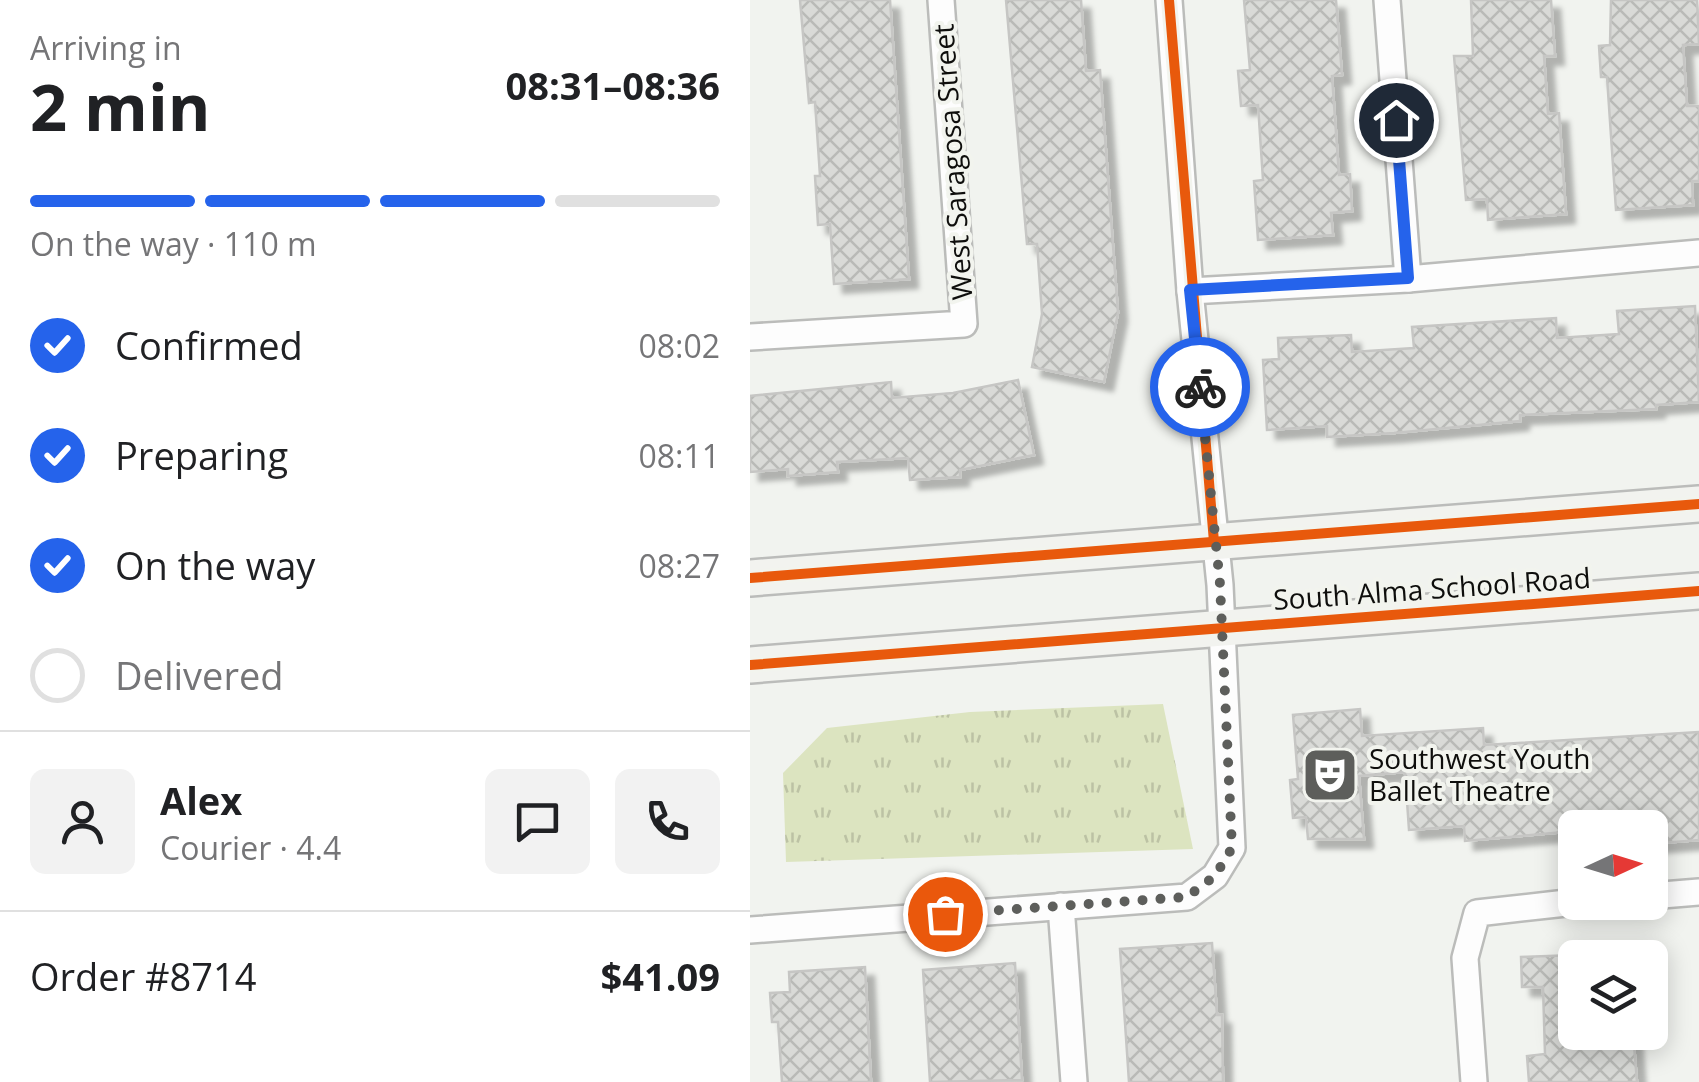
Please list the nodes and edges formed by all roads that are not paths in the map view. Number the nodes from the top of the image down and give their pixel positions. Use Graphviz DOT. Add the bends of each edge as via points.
graph roads {
  1 [pos="941,0"];
  2 [pos="1169,0"];
  3 [pos="1387,0"];
  4 [pos="1699,253"];
  5 [pos="1408,278"];
  6 [pos="1190,290"];
  7 [pos="750,337"];
  8 [pos="1699,504"];
  9 [pos="1214,542"];
  10 [pos="750,578"];
  11 [pos="1699,591"];
  12 [pos="1220,628"];
  13 [pos="750,666"];
  14 [pos="1699,892"];
  15 [pos="1668,895"];
  16 [pos="1558,904"];
  17 [pos="1061,906"];
  18 [pos="750,930"];
  19 [pos="1074,1082"];
  20 [pos="1474,1082"];
  1 -- 7 [label="street, West Saragosa Street" via="964,324"];
  2 -- 6 [label="street"];
  3 -- 5 [label="street"];
  4 -- 5 [label="street"];
  5 -- 6 [label="street"];
  6 -- 9 [label="street"];
  8 -- 9 [label="main road"];
  9 -- 10 [label="main road"];
  9 -- 12 [label="street"];
  11 -- 12 [label="main road, South Alma School Road"];
  12 -- 13 [label="main road, South Alma School Road"];
  12 -- 17 [label="street" via="1232,848 1215,876 1187,897"];
  14 -- 15 [label="street"];
  16 -- 20 [label="street" via="1476,913 1465,958"];
  17 -- 18 [label="street"];
  17 -- 19 [label="street"];
}
